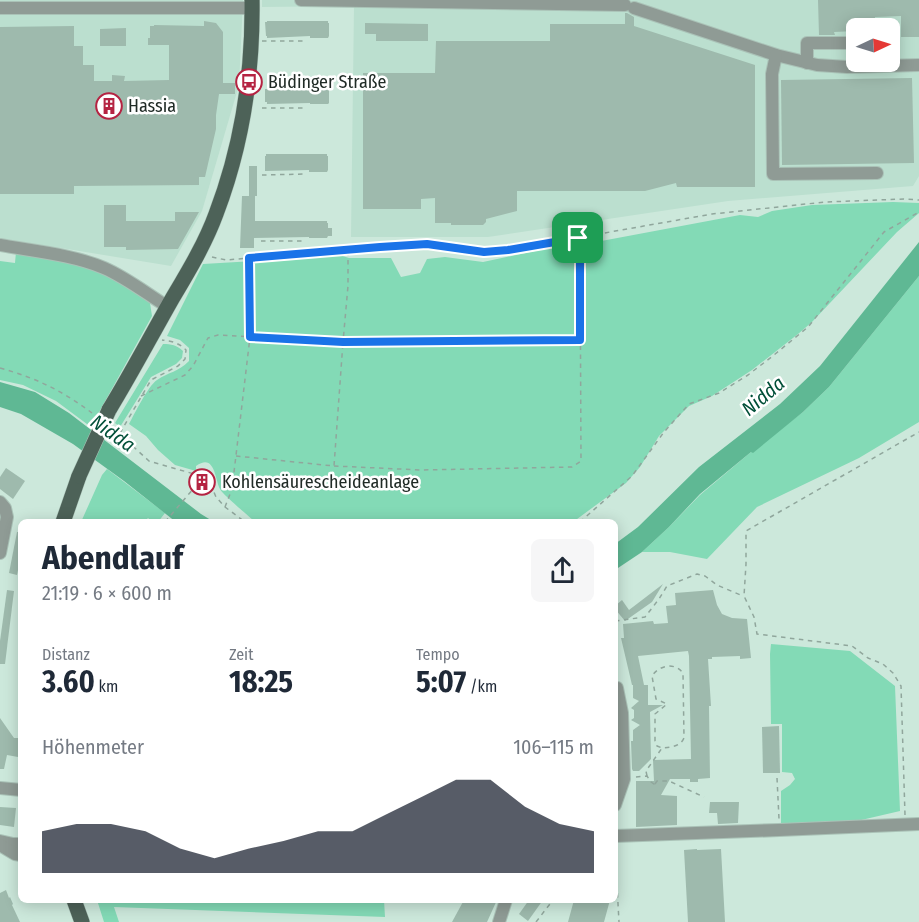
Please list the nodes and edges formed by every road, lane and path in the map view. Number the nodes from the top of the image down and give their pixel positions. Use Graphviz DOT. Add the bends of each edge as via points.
graph roads {
  1 [pos="301,0"];
  2 [pos="350,0"];
  3 [pos="424,1"];
  4 [pos="488,1"];
  5 [pos="523,2"];
  6 [pos="117,4"];
  7 [pos="158,4"];
  8 [pos="252,4"];
  9 [pos="0,8"];
  10 [pos="262,41"];
  11 [pos="306,41"];
  12 [pos="846,43"];
  13 [pos="776,55"];
  14 [pos="807,63"];
  15 [pos="919,65"];
  16 [pos="262,108"];
  17 [pos="306,108"];
  18 [pos="877,173"];
  19 [pos="306,174"];
  20 [pos="262,175"];
  21 [pos="919,200"];
  22 [pos="919,212"];
  23 [pos="580,238"];
  24 [pos="261,241"];
  25 [pos="305,241"];
  26 [pos="0,245"];
  27 [pos="348,250"];
  28 [pos="203,251"];
  29 [pos="249,258"];
  30 [pos="168,307"];
  31 [pos="250,337"];
  32 [pos="161,340"];
  33 [pos="580,340"];
  34 [pos="343,342"];
  35 [pos="0,368"];
  36 [pos="141,396"];
  37 [pos="102,412"];
  38 [pos="111,427"];
  39 [pos="919,432"];
  40 [pos="120,433"];
  41 [pos="236,456"];
  42 [pos="334,466"];
  43 [pos="198,475"];
  44 [pos="0,502"];
  45 [pos="225,507"];
  46 [pos="64,519"];
  47 [pos="168,519"];
  48 [pos="241,519"];
  49 [pos="583,519"];
  50 [pos="0,553"];
  51 [pos="744,596"];
  52 [pos="618,621"];
  53 [pos="618,694"];
  54 [pos="662,748"];
  55 [pos="647,776"];
  56 [pos="777,778"];
  57 [pos="624,779"];
  58 [pos="0,788"];
  59 [pos="18,790"];
  60 [pos="618,796"];
  61 [pos="704,797"];
  62 [pos="919,824"];
  63 [pos="906,825"];
  64 [pos="779,830"];
  65 [pos="618,836"];
  66 [pos="0,843"];
  67 [pos="18,844"];
  68 [pos="18,854"];
  69 [pos="75,903"];
  70 [pos="505,903"];
  71 [pos="551,903"];
  72 [pos="618,903"];
  73 [pos="82,922"];
  74 [pos="499,922"];
  75 [pos="536,922"];
  76 [pos="619,922"];
  1 -- 2 [label="street"];
  2 -- 3 [label="street"];
  3 -- 4 [label="street"];
  4 -- 5 [label="street"];
  5 -- 13 [label="street" via="629,7"];
  6 -- 7 [label="street"];
  6 -- 9 [label="street"];
  7 -- 8 [label="street"];
  8 -- 28 [label="main road" via="249,82 241,128"];
  10 -- 11 [label="path"];
  12 -- 14 [label="street" via="807,43"];
  13 -- 14 [label="street"];
  13 -- 18 [label="street" via="772,74 773,174"];
  14 -- 15 [label="street" via="833,67"];
  16 -- 17 [label="path"];
  19 -- 20 [label="path"];
  21 -- 23 [label="path" via="825,202 712,214"];
  22 -- 49 [label="path" via="884,232 808,327 748,375 689,404 632,476"];
  23 -- 27 [label="path" via="484,252 427,244"];
  23 -- 33 [label="path"];
  24 -- 25 [label="path"];
  26 -- 30 [label="street" via="101,267"];
  27 -- 29 [label="path"];
  27 -- 34 [label="path"];
  28 -- 29 [label="path" via="226,260"];
  28 -- 30 [label="main road"];
  29 -- 31 [label="path"];
  30 -- 37 [label="main road"];
  31 -- 34 [label="path"];
  31 -- 36 [label="path" via="208,338 185,375"];
  31 -- 41 [label="path"];
  32 -- 36 [label="path" via="180,344 186,350 185,359 151,380"];
  33 -- 34 [label="path"];
  33 -- 42 [label="path" via="581,461 572,467 422,470"];
  34 -- 42 [label="path"];
  35 -- 37 [label="path" via="37,380"];
  36 -- 40 [label="path"];
  37 -- 46 [label="main road, bridge"];
  38 -- 40 [label="path"];
  39 -- 51 [label="path" via="746,531"];
  40 -- 43 [label="path" via="148,461"];
  41 -- 42 [label="path"];
  41 -- 45 [label="path" via="232,489"];
  43 -- 45 [label="path" via="208,478"];
  43 -- 47 [label="path" via="194,488"];
  44 -- 50 [label="street" via="7,517"];
  45 -- 48 [label="path"];
  51 -- 52 [label="path" via="697,574 667,586 645,617"];
  51 -- 63 [label="path" via="757,634 852,646 893,673 901,686"];
  53 -- 57 [label="street"];
  54 -- 54 [label="path" via="676,746 684,738 683,673 673,666 661,667 652,676 656,699 667,704 655,714 655,741"];
  54 -- 55 [label="path" via="646,771"];
  55 -- 57 [label="path"];
  55 -- 61 [label="path" via="656,785 658,781 669,781"];
  56 -- 64 [label="path"];
  57 -- 60 [label="street"];
  58 -- 59 [label="street"];
  62 -- 63 [label="street"];
  63 -- 64 [label="street"];
  64 -- 65 [label="street"];
  66 -- 67 [label="street"];
  66 -- 68 [label="street"];
  69 -- 73 [label="main road"];
  70 -- 74 [label="street"];
  71 -- 75 [label="path"];
  72 -- 76 [label="path"];
}
